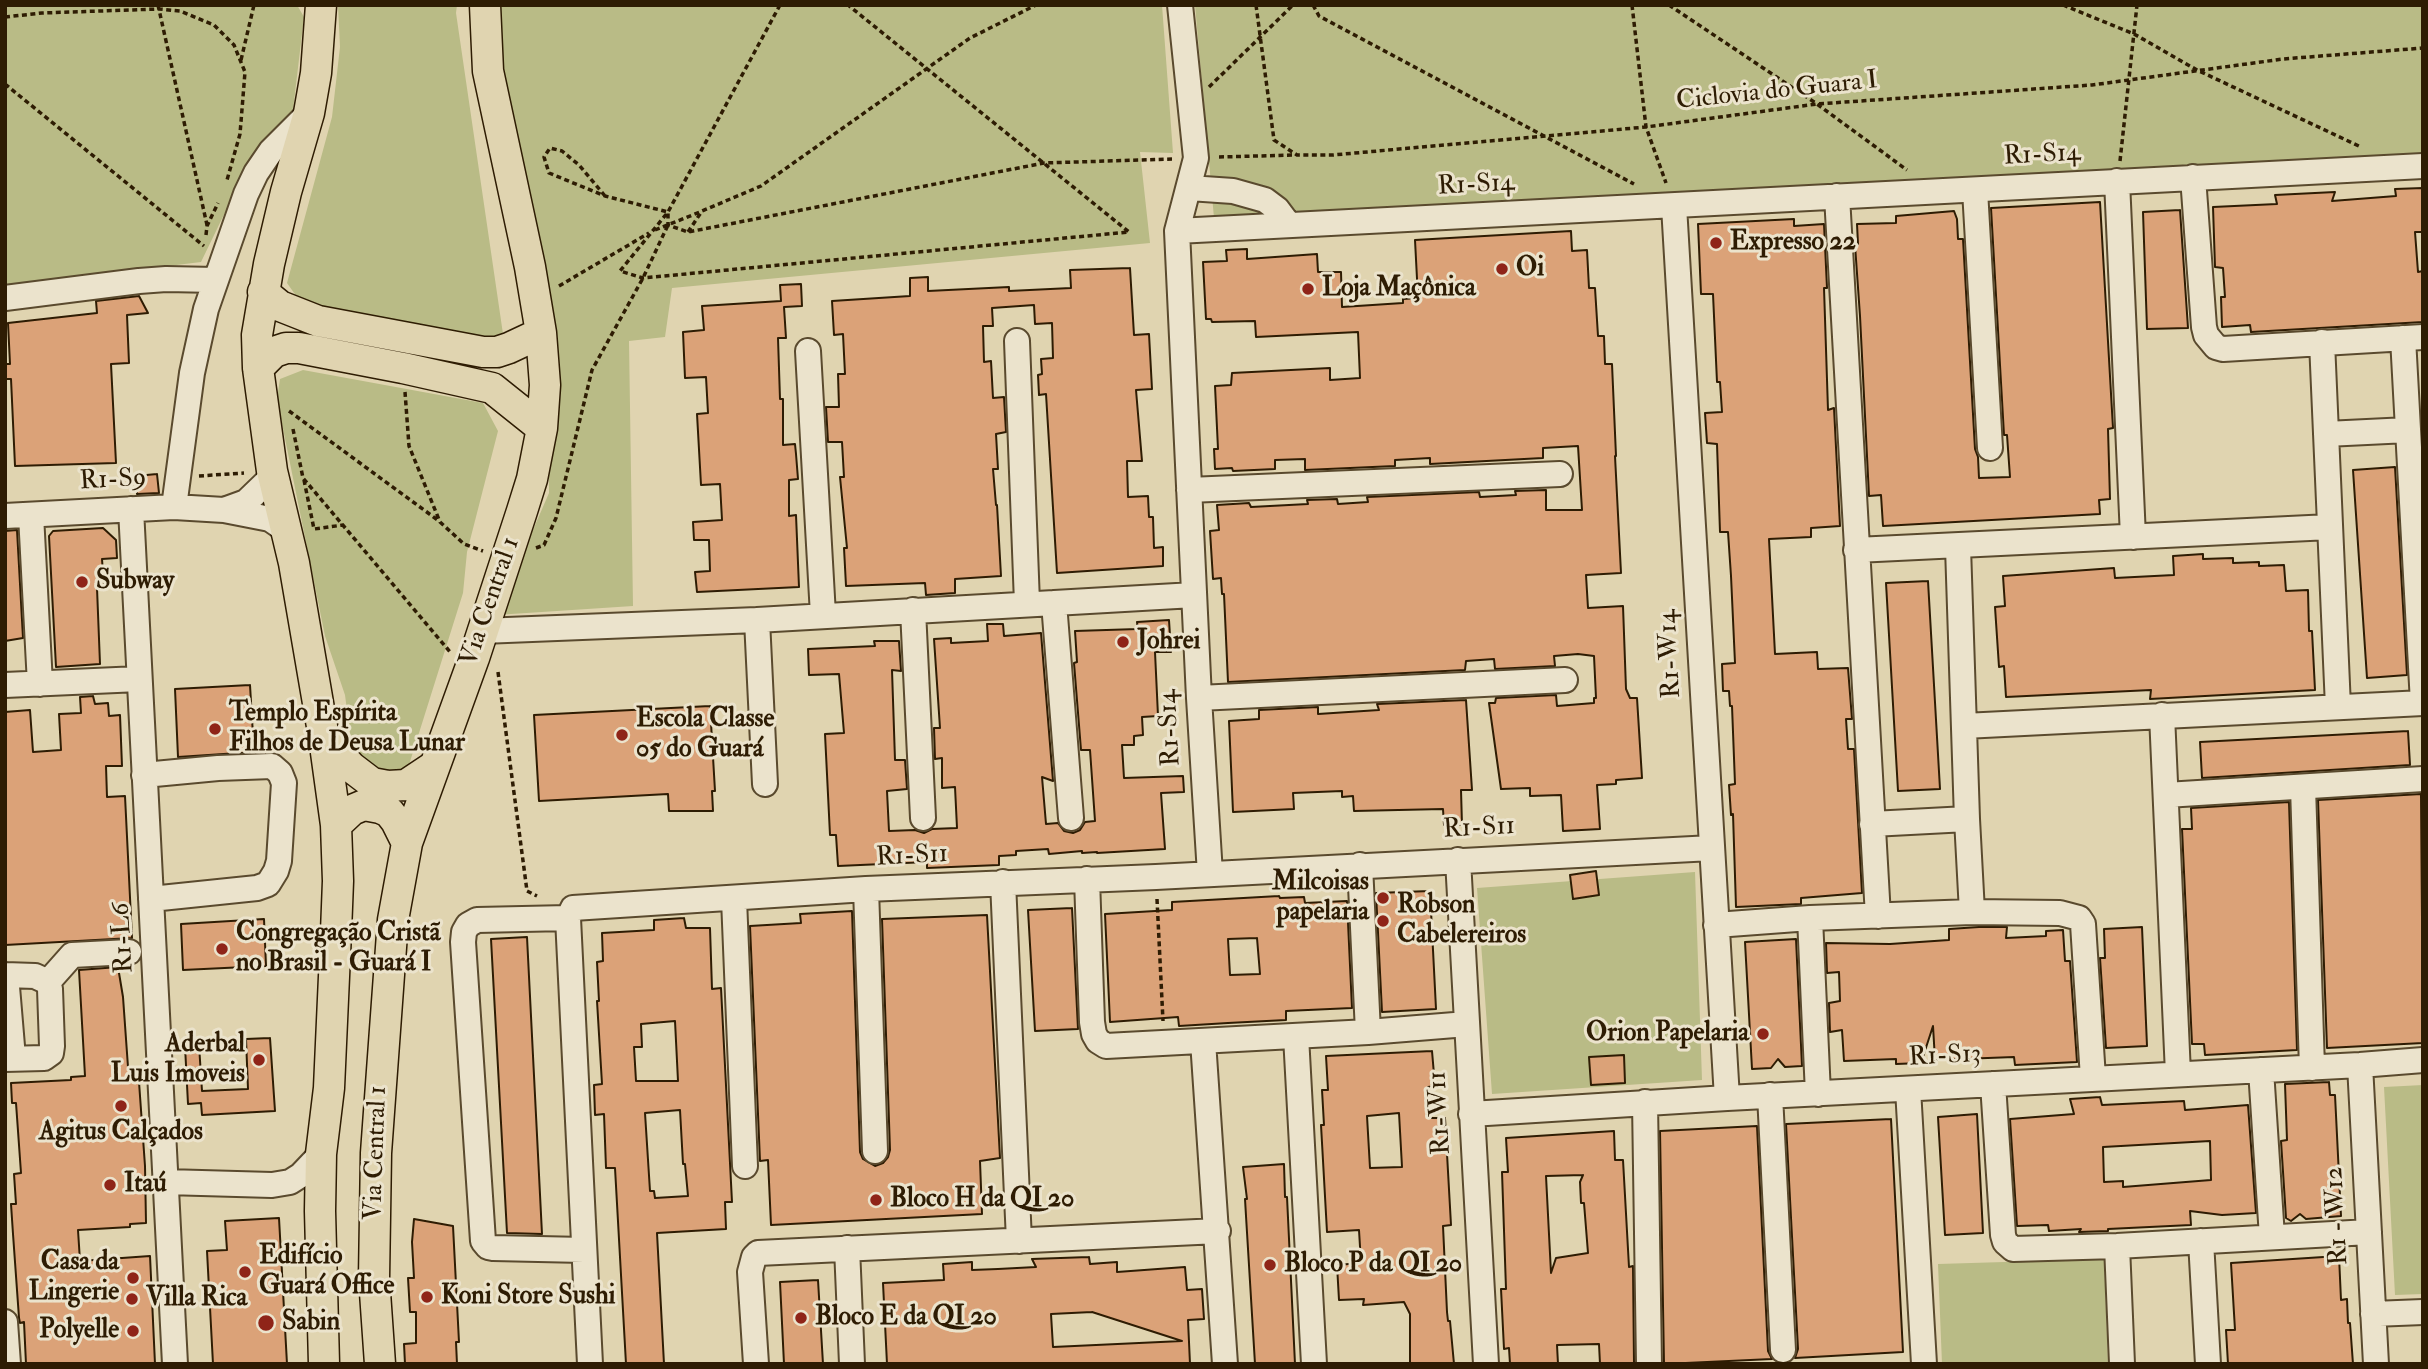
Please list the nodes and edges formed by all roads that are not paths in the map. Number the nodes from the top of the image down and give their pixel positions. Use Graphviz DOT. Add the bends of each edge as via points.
graph roads {
  1 [pos="485,5"];
  2 [pos="1180,5"];
  3 [pos="319,13"];
  4 [pos="309,113"];
  5 [pos="2423,166"];
  6 [pos="2193,177"];
  7 [pos="2117,181"];
  8 [pos="1189,188"];
  9 [pos="1975,190"];
  10 [pos="1837,196"];
  11 [pos="1674,206"];
  12 [pos="1289,225"];
  13 [pos="1177,231"];
  14 [pos="216,280"];
  15 [pos="263,292"];
  16 [pos="5,298"];
  17 [pos="541,332"];
  18 [pos="2413,337"];
  19 [pos="1017,341"];
  20 [pos="2322,342"];
  21 [pos="808,351"];
  22 [pos="258,368"];
  23 [pos="542,428"];
  24 [pos="2408,430"];
  25 [pos="2326,433"];
  26 [pos="1990,448"];
  27 [pos="282,472"];
  28 [pos="1560,474"];
  29 [pos="1189,490"];
  30 [pos="174,507"];
  31 [pos="131,509"];
  32 [pos="224,510"];
  33 [pos="31,515"];
  34 [pos="5,516"];
  35 [pos="2330,527"];
  36 [pos="286,530"];
  37 [pos="2133,537"];
  38 [pos="1958,547"];
  39 [pos="1856,550"];
  40 [pos="1194,595"];
  41 [pos="1027,603"];
  42 [pos="1054,603"];
  43 [pos="913,610"];
  44 [pos="822,615"];
  45 [pos="2421,619"];
  46 [pos="757,620"];
  47 [pos="482,631"];
  48 [pos="139,679"];
  49 [pos="1565,680"];
  50 [pos="40,684"];
  51 [pos="5,685"];
  52 [pos="1199,698"];
  53 [pos="2338,707"];
  54 [pos="2162,715"];
  55 [pos="1964,726"];
  56 [pos="324,738"];
  57 [pos="433,767"];
  58 [pos="144,775"];
  59 [pos="2423,779"];
  60 [pos="765,784"];
  61 [pos="2303,787"];
  62 [pos="2166,795"];
  63 [pos="923,818"];
  64 [pos="1071,818"];
  65 [pos="1966,819"];
  66 [pos="1872,824"];
  67 [pos="335,825"];
  68 [pos="407,843"];
  69 [pos="1712,848"];
  70 [pos="1458,860"];
  71 [pos="1360,865"];
  72 [pos="1210,874"];
  73 [pos="1087,879"];
  74 [pos="1003,883"];
  75 [pos="866,889"];
  76 [pos="151,899"];
  77 [pos="734,899"];
  78 [pos="1972,912"];
  79 [pos="569,915"];
  80 [pos="1878,916"];
  81 [pos="1810,918"];
  82 [pos="1716,925"];
  83 [pos="129,952"];
  84 [pos="5,975"];
  85 [pos="48,982"];
  86 [pos="1467,1024"];
  87 [pos="1368,1032"];
  88 [pos="1296,1036"];
  89 [pos="1203,1041"];
  90 [pos="9,1059"];
  91 [pos="2423,1060"];
  92 [pos="2360,1065"];
  93 [pos="2312,1068"];
  94 [pos="2261,1070"];
  95 [pos="2178,1074"];
  96 [pos="2093,1078"];
  97 [pos="1993,1084"];
  98 [pos="1908,1089"];
  99 [pos="1818,1094"];
  100 [pos="1770,1095"];
  101 [pos="1727,1098"];
  102 [pos="1645,1102"];
  103 [pos="1471,1114"];
  104 [pos="875,1151"];
  105 [pos="321,1154"];
  106 [pos="745,1166"];
  107 [pos="166,1182"];
  108 [pos="272,1185"];
  109 [pos="320,1211"];
  110 [pos="1217,1231"];
  111 [pos="2369,1232"];
  112 [pos="2272,1237"];
  113 [pos="1019,1241"];
  114 [pos="2201,1241"];
  115 [pos="2117,1247"];
  116 [pos="847,1248"];
  117 [pos="584,1250"];
  118 [pos="2423,1312"];
  119 [pos="2373,1314"];
  120 [pos="5,1322"];
  121 [pos="1783,1350"];
  122 [pos="8,1364"];
  123 [pos="175,1364"];
  124 [pos="324,1364"];
  125 [pos="380,1364"];
  126 [pos="590,1364"];
  127 [pos="756,1364"];
  128 [pos="852,1364"];
  129 [pos="1225,1364"];
  130 [pos="1314,1364"];
  131 [pos="1486,1364"];
  132 [pos="1649,1364"];
  133 [pos="1924,1364"];
  134 [pos="2122,1364"];
  135 [pos="2207,1364"];
  136 [pos="2376,1364"];
  1 -- 17 [label="main road, Via Central 1" via="488,71"];
  2 -- 8 [label="street" via="1196,158"];
  3 -- 4 [label="main road, Via Central 1"];
  4 -- 14 [label="street" via="256,173"];
  4 -- 15 [label="main road, Via Central 1"];
  5 -- 6 [label="street, R1-S14"];
  6 -- 7 [label="street, R1-S14"];
  6 -- 20 [label="street" via="2204,327 2210,342 2223,349"];
  7 -- 9 [label="street, R1-S14"];
  7 -- 37 [label="street"];
  8 -- 12 [label="street" via="1233,191 1265,200"];
  8 -- 13 [label="street"];
  9 -- 10 [label="street, R1-S14"];
  9 -- 26 [label="street"];
  10 -- 11 [label="street, R1-S14"];
  10 -- 39 [label="street"];
  11 -- 12 [label="street, R1-S14"];
  11 -- 69 [label="street, R1-W14"];
  12 -- 13 [label="street, R1-S14"];
  13 -- 29 [label="street, R1-S14"];
  14 -- 16 [label="street" via="139,281"];
  14 -- 30 [label="street" via="198,338"];
  15 -- 17 [label="main road" via="281,306 318,321 483,352 509,348"];
  15 -- 22 [label="main road, Via Central 1"];
  17 -- 23 [label="main road, Via Central 1"];
  18 -- 20 [label="street"];
  18 -- 24 [label="street"];
  19 -- 41 [label="street"];
  20 -- 25 [label="street"];
  21 -- 44 [label="street"];
  22 -- 23 [label="main road" via="274,352 299,348 404,368 492,388"];
  22 -- 27 [label="main road, Via Central 1"];
  23 -- 47 [label="main road, Via Central 1" via="532,479"];
  24 -- 25 [label="street"];
  24 -- 45 [label="street"];
  25 -- 35 [label="street"];
  27 -- 32 [label="street" via="246,502"];
  27 -- 36 [label="main road, Via Central 1"];
  28 -- 29 [label="street"];
  29 -- 40 [label="street, R1-S14"];
  30 -- 31 [label="street, R1-S9"];
  30 -- 32 [label="street, R1-S9"];
  31 -- 33 [label="street, R1-S9"];
  31 -- 48 [label="street, R1-L6"];
  32 -- 36 [label="street, R1-S9" via="270,519"];
  33 -- 34 [label="street, R1-S9"];
  33 -- 50 [label="street"];
  35 -- 37 [label="street"];
  35 -- 53 [label="street"];
  36 -- 56 [label="main road, Via Central 1"];
  37 -- 38 [label="street"];
  38 -- 39 [label="street"];
  38 -- 55 [label="street"];
  39 -- 66 [label="street"];
  40 -- 42 [label="street"];
  40 -- 52 [label="street, R1-S14"];
  41 -- 42 [label="street"];
  41 -- 43 [label="street"];
  42 -- 64 [label="street"];
  43 -- 44 [label="street"];
  43 -- 63 [label="street"];
  44 -- 46 [label="street"];
  45 -- 53 [label="street" via="2423,704"];
  46 -- 47 [label="street"];
  46 -- 60 [label="street"];
  47 -- 57 [label="main road, Via Central 1"];
  48 -- 50 [label="street"];
  48 -- 58 [label="street, R1-L6"];
  49 -- 52 [label="street"];
  50 -- 51 [label="street"];
  52 -- 72 [label="street, R1-S14"];
  53 -- 54 [label="street"];
  54 -- 55 [label="street"];
  54 -- 62 [label="street"];
  55 -- 65 [label="street"];
  56 -- 57 [label="main road" via="372,783 406,785"];
  56 -- 67 [label="main road, Via Central 1"];
  57 -- 68 [label="main road, Via Central 1"];
  58 -- 76 [label="street, R1-L6"];
  58 -- 76 [label="street" via="272,766 284,783 279,861 268,884"];
  59 -- 61 [label="street"];
  61 -- 62 [label="street"];
  61 -- 93 [label="street"];
  62 -- 95 [label="street"];
  65 -- 66 [label="street"];
  65 -- 78 [label="street"];
  66 -- 80 [label="street"];
  67 -- 68 [label="main road" via="364,805 380,808 396,821"];
  67 -- 105 [label="main road, Via Central 1" via="336,932 329,1088"];
  68 -- 125 [label="main road, Via Central 1" via="393,920 376,1153 374,1278"];
  69 -- 70 [label="street, R1-S11"];
  69 -- 82 [label="street, R1-W14"];
  70 -- 71 [label="street, R1-S11"];
  70 -- 86 [label="street, R1-W11"];
  71 -- 72 [label="street, R1-S11"];
  71 -- 87 [label="street"];
  72 -- 73 [label="street, R1-S11"];
  73 -- 74 [label="street, R1-S11"];
  73 -- 89 [label="street" via="1094,1034 1098,1041 1107,1046"];
  74 -- 75 [label="street, R1-S11"];
  74 -- 113 [label="street"];
  75 -- 77 [label="street, R1-S11"];
  75 -- 104 [label="street"];
  76 -- 107 [label="street, R1-L6"];
  77 -- 79 [label="street, R1-S11" via="582,906"];
  77 -- 106 [label="street"];
  78 -- 80 [label="street"];
  78 -- 96 [label="street" via="2060,913 2079,918"];
  79 -- 117 [label="street"];
  79 -- 117 [label="street, R1-S11" via="477,920 468,925 463,942 483,1241 493,1248"];
  80 -- 81 [label="street"];
  81 -- 82 [label="street"];
  81 -- 99 [label="street"];
  82 -- 101 [label="street, R1-W14"];
  83 -- 85 [label="street" via="72,955"];
  84 -- 85 [label="street" via="35,976"];
  84 -- 90 [label="street"];
  85 -- 90 [label="street" via="51,1053 44,1058"];
  86 -- 87 [label="street"];
  86 -- 103 [label="street, R1-W11"];
  87 -- 88 [label="street"];
  88 -- 89 [label="street"];
  88 -- 130 [label="street"];
  89 -- 110 [label="street"];
  91 -- 92 [label="street, R1-S13"];
  92 -- 93 [label="street, R1-S13"];
  92 -- 111 [label="street, R1 - W12"];
  93 -- 94 [label="street, R1-S13"];
  94 -- 95 [label="street, R1-S13"];
  94 -- 112 [label="street"];
  95 -- 96 [label="street, R1-S13"];
  96 -- 97 [label="street, R1-S13"];
  97 -- 98 [label="street, R1-S13"];
  97 -- 115 [label="street" via="2005,1242 2021,1251"];
  98 -- 99 [label="street, R1-S13"];
  98 -- 133 [label="street"];
  99 -- 100 [label="street, R1-S13"];
  100 -- 101 [label="street, R1-S13"];
  100 -- 121 [label="street"];
  101 -- 102 [label="street, R1-S13"];
  102 -- 103 [label="street, R1-S13"];
  102 -- 132 [label="street"];
  103 -- 131 [label="street, R1-W11"];
  105 -- 108 [label="street" via="302,1175"];
  105 -- 109 [label="main road, Via Central 1"];
  107 -- 108 [label="street"];
  107 -- 123 [label="street, R1-L6"];
  108 -- 109 [label="street"];
  109 -- 124 [label="main road, Via Central 1"];
  110 -- 113 [label="street"];
  110 -- 129 [label="street"];
  111 -- 112 [label="street"];
  111 -- 119 [label="street, R1 - W12"];
  112 -- 114 [label="street"];
  113 -- 116 [label="street"];
  114 -- 115 [label="street"];
  114 -- 135 [label="street"];
  115 -- 134 [label="street"];
  116 -- 127 [label="street" via="765,1252 754,1257 750,1272"];
  116 -- 128 [label="street"];
  117 -- 126 [label="street"];
  118 -- 119 [label="street"];
  119 -- 136 [label="street, R1 - W12"];
  120 -- 122 [label="street"];
}
